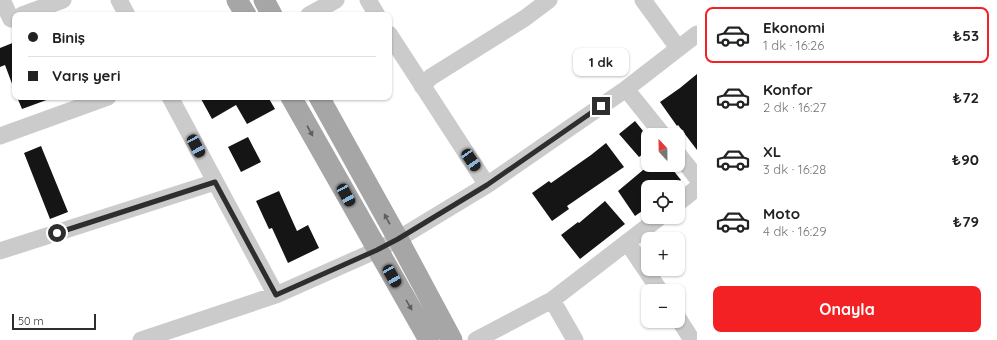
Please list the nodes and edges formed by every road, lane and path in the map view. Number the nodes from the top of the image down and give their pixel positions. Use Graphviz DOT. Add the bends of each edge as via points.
graph roads {
  1 [pos="2,0"];
  2 [pos="64,0"];
  3 [pos="119,0"];
  4 [pos="237,0"];
  5 [pos="264,0"];
  6 [pos="336,0"];
  7 [pos="368,0"];
  8 [pos="550,0"];
  9 [pos="644,0"];
  10 [pos="31,12"];
  11 [pos="125,12"];
  12 [pos="244,12"];
  13 [pos="270,12"];
  14 [pos="314,12"];
  15 [pos="375,12"];
  16 [pos="12,19"];
  17 [pos="697,34"];
  18 [pos="392,39"];
  19 [pos="678,48"];
  20 [pos="422,86"];
  21 [pos="626,89"];
  22 [pos="100,100"];
  23 [pos="172,100"];
  24 [pos="293,100"];
  25 [pos="321,100"];
  26 [pos="657,128"];
  27 [pos="0,136"];
  28 [pos="685,163"];
  29 [pos="697,178"];
  30 [pos="215,182"];
  31 [pos="487,185"];
  32 [pos="697,188"];
  33 [pos="685,197"];
  34 [pos="651,224"];
  35 [pos="398,239"];
  36 [pos="627,242"];
  37 [pos="377,250"];
  38 [pos="0,251"];
  39 [pos="655,284"];
  40 [pos="276,295"];
  41 [pos="552,300"];
  42 [pos="684,328"];
  43 [pos="141,340"];
  44 [pos="429,340"];
  45 [pos="452,340"];
  46 [pos="476,340"];
  47 [pos="575,340"];
  48 [pos="692,340"];
  1 -- 16 [label="street"];
  2 -- 10 [label="street"];
  3 -- 11 [label="street"];
  4 -- 12 [label="main road"];
  5 -- 13 [label="main road"];
  6 -- 14 [label="street"];
  7 -- 15 [label="street"];
  8 -- 20 [label="street" via="431,77"];
  9 -- 19 [label="street"];
  17 -- 19 [label="street"];
  18 -- 20 [label="street"];
  19 -- 21 [label="street"];
  20 -- 31 [label="street"];
  21 -- 26 [label="street"];
  21 -- 31 [label="street"];
  22 -- 27 [label="street"];
  23 -- 30 [label="street"];
  24 -- 37 [label="main road, one-way"];
  35 -- 25 [label="main road, one-way"];
  28 -- 29 [label="street"];
  30 -- 38 [label="street"];
  30 -- 40 [label="street"];
  31 -- 35 [label="street"];
  32 -- 33 [label="street"];
  34 -- 36 [label="street"];
  35 -- 37 [label="street"];
  35 -- 45 [label="main road"];
  36 -- 39 [label="street"];
  36 -- 41 [label="street"];
  37 -- 40 [label="street"];
  37 -- 44 [label="main road, one-way"];
  40 -- 43 [label="street"];
  41 -- 46 [label="street"];
  41 -- 47 [label="street"];
  42 -- 48 [label="street"];
}
